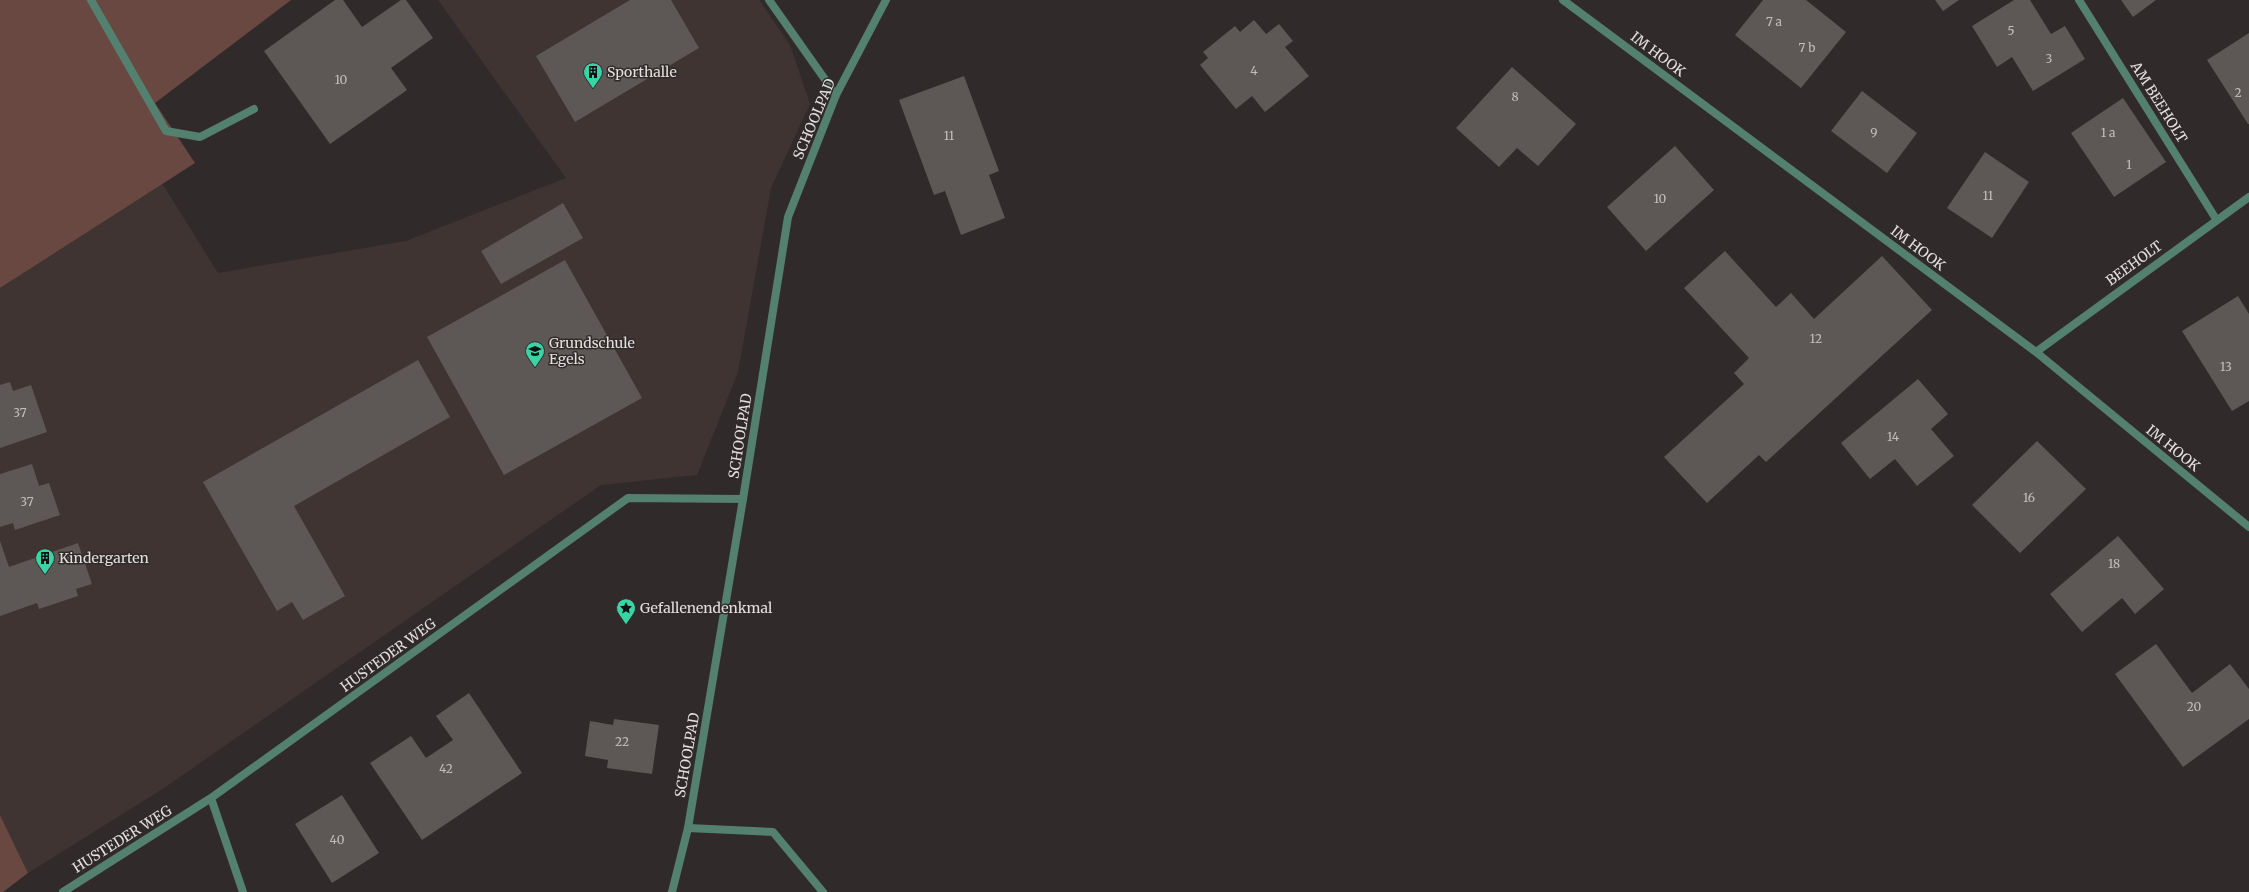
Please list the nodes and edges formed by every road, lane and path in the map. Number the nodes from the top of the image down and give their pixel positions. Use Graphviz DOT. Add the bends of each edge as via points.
graph roads {
  1 [pos="91,0"];
  2 [pos="769,0"];
  3 [pos="886,0"];
  4 [pos="1563,0"];
  5 [pos="2079,0"];
  6 [pos="836,95"];
  7 [pos="254,109"];
  8 [pos="2249,197"];
  9 [pos="2216,219"];
  10 [pos="2036,352"];
  11 [pos="744,500"];
  12 [pos="2249,527"];
  13 [pos="211,798"];
  14 [pos="688,828"];
  15 [pos="63,892"];
  16 [pos="243,892"];
  17 [pos="672,892"];
  18 [pos="823,892"];
  1 -- 7 [label="street" via="166,131 200,137"];
  2 -- 6 [label="street"];
  3 -- 6 [label="street, SCHOOLPAD"];
  4 -- 10 [label="street, IM HOOK"];
  5 -- 9 [label="street, AM BEEHOLT"];
  6 -- 11 [label="street, SCHOOLPAD" via="788,217"];
  8 -- 9 [label="street, BEEHOLT"];
  9 -- 10 [label="street, BEEHOLT"];
  10 -- 12 [label="street, IM HOOK"];
  11 -- 13 [label="street, HUSTEDER WEG" via="628,498"];
  11 -- 14 [label="street, SCHOOLPAD"];
  13 -- 15 [label="street, HUSTEDER WEG"];
  13 -- 16 [label="street"];
  14 -- 17 [label="street, SCHOOLPAD"];
  14 -- 18 [label="street" via="773,832"];
}
